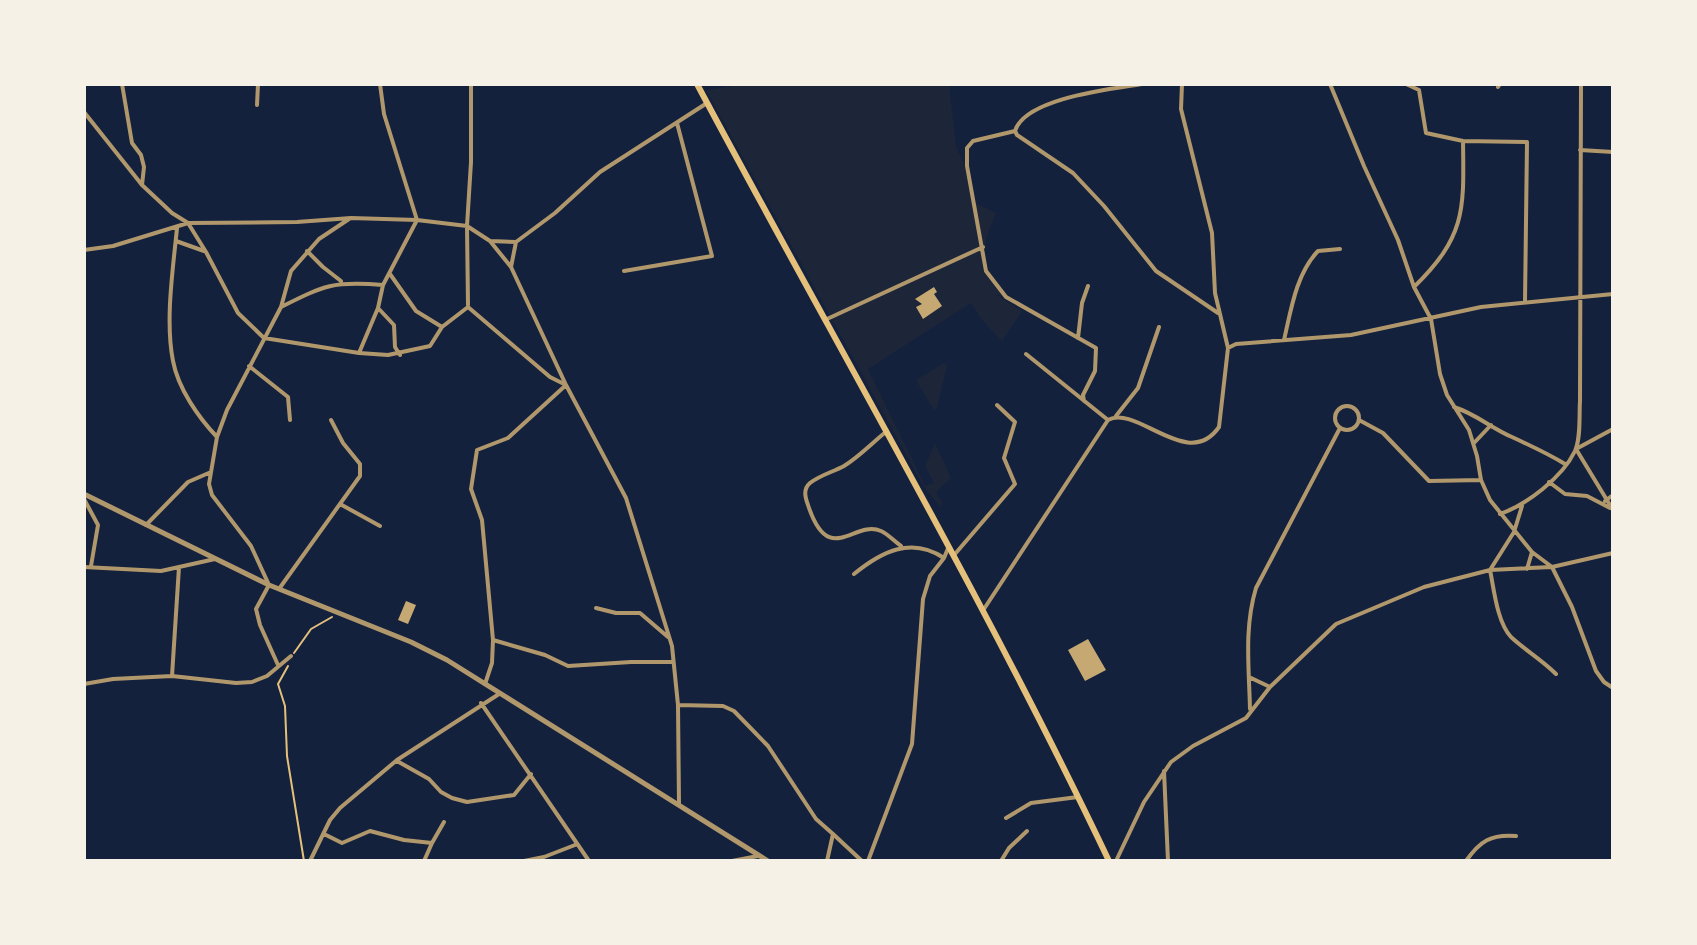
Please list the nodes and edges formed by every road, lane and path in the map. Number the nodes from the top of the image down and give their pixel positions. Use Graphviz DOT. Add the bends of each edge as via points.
graph roads {
  1 [pos="122,84"];
  2 [pos="258,84"];
  3 [pos="380,84"];
  4 [pos="471,84"];
  5 [pos="697,84"];
  6 [pos="1142,84"];
  7 [pos="1182,84"];
  8 [pos="1330,84"];
  9 [pos="1406,84"];
  10 [pos="1581,84"];
  11 [pos="707,103"];
  12 [pos="257,105"];
  13 [pos="84,112"];
  14 [pos="677,123"];
  15 [pos="1015,131"];
  16 [pos="1463,141"];
  17 [pos="1580,150"];
  18 [pos="1613,152"];
  19 [pos="142,185"];
  20 [pos="351,218"];
  21 [pos="417,220"];
  22 [pos="188,223"];
  23 [pos="467,226"];
  24 [pos="177,228"];
  25 [pos="176,241"];
  26 [pos="490,241"];
  27 [pos="516,242"];
  28 [pos="983,247"];
  29 [pos="1340,249"];
  30 [pos="84,250"];
  31 [pos="307,251"];
  32 [pos="206,252"];
  33 [pos="511,267"];
  34 [pos="624,271"];
  35 [pos="390,274"];
  36 [pos="343,282"];
  37 [pos="383,285"];
  38 [pos="1088,286"];
  39 [pos="1414,287"];
  40 [pos="1613,294"];
  41 [pos="1579,296"];
  42 [pos="1525,302"];
  43 [pos="281,307"];
  44 [pos="468,307"];
  45 [pos="378,308"];
  46 [pos="1218,313"];
  47 [pos="827,319"];
  48 [pos="1431,319"];
  49 [pos="442,327"];
  50 [pos="1159,327"];
  51 [pos="264,338"];
  52 [pos="1078,338"];
  53 [pos="1284,340"];
  54 [pos="1228,348"];
  55 [pos="359,353"];
  56 [pos="1026,354"];
  57 [pos="400,355"];
  58 [pos="249,366"];
  59 [pos="566,385"];
  60 [pos="1084,401"];
  61 [pos="997,405"];
  62 [pos="1453,407"];
  63 [pos="1116,416"];
  64 [pos="290,420"];
  65 [pos="331,420"];
  66 [pos="1108,420"];
  67 [pos="1359,420"];
  68 [pos="1491,425"];
  69 [pos="1340,428"];
  70 [pos="1613,429"];
  71 [pos="887,431"];
  72 [pos="217,437"];
  73 [pos="1474,443"];
  74 [pos="1576,449"];
  75 [pos="1565,464"];
  76 [pos="211,472"];
  77 [pos="1481,480"];
  78 [pos="1549,482"];
  79 [pos="1613,495"];
  80 [pos="84,496"];
  81 [pos="1605,501"];
  82 [pos="340,504"];
  83 [pos="1522,506"];
  84 [pos="1613,509"];
  85 [pos="1500,514"];
  86 [pos="146,525"];
  87 [pos="380,526"];
  88 [pos="1514,532"];
  89 [pos="950,544"];
  90 [pos="901,546"];
  91 [pos="1532,552"];
  92 [pos="1613,553"];
  93 [pos="955,554"];
  94 [pos="944,558"];
  95 [pos="215,559"];
  96 [pos="91,566"];
  97 [pos="84,567"];
  98 [pos="179,567"];
  99 [pos="1552,567"];
  100 [pos="1527,569"];
  101 [pos="1490,570"];
  102 [pos="854,574"];
  103 [pos="269,585"];
  104 [pos="279,589"];
  105 [pos="596,608"];
  106 [pos="984,609"];
  107 [pos="337,614"];
  108 [pos="670,638"];
  109 [pos="493,640"];
  110 [pos="291,656"];
  111 [pos="673,662"];
  112 [pos="278,665"];
  113 [pos="1556,674"];
  114 [pos="172,676"];
  115 [pos="1249,677"];
  116 [pos="84,684"];
  117 [pos="485,684"];
  118 [pos="1270,687"];
  119 [pos="1613,688"];
  120 [pos="499,694"];
  121 [pos="481,703"];
  122 [pos="678,705"];
  123 [pos="1250,711"];
  124 [pos="397,760"];
  125 [pos="1164,770"];
  126 [pos="531,774"];
  127 [pos="1078,797"];
  128 [pos="679,804"];
  129 [pos="84,809"];
  130 [pos="1006,818"];
  131 [pos="444,822"];
  132 [pos="1027,831"];
  133 [pos="324,834"];
  134 [pos="833,834"];
  135 [pos="1516,836"];
  136 [pos="84,838"];
  137 [pos="432,843"];
  138 [pos="576,844"];
  139 [pos="758,856"];
  140 [pos="307,861"];
  141 [pos="424,861"];
  142 [pos="527,861"];
  143 [pos="589,861"];
  144 [pos="732,861"];
  145 [pos="768,861"];
  146 [pos="827,861"];
  147 [pos="865,861"];
  148 [pos="1001,861"];
  149 [pos="1109,861"];
  150 [pos="1116,861"];
  151 [pos="1168,861"];
  152 [pos="1466,861"];
  1 -- 19 [label="street" via="132,143 144,167"];
  2 -- 12 [label="street"];
  3 -- 21 [label="street" via="384,114"];
  4 -- 23 [label="street"];
  5 -- 11 [label="main road"];
  6 -- 15 [label="street" via="1041,107 1018,121"];
  7 -- 46 [label="street" via="1181,109 1212,233"];
  8 -- 39 [label="street"];
  9 -- 16 [label="street" via="1419,90 1426,133"];
  10 -- 17 [label="street"];
  11 -- 14 [label="street"];
  11 -- 47 [label="main road"];
  13 -- 19 [label="street"];
  14 -- 27 [label="street" via="600,172"];
  14 -- 34 [label="street" via="712,256"];
  15 -- 28 [label="street" via="973,141 967,148"];
  15 -- 46 [label="street" via="1073,173 1156,271"];
  16 -- 39 [label="street" via="1457,232"];
  16 -- 42 [label="street" via="1523,140 1529,145"];
  17 -- 18 [label="street"];
  17 -- 41 [label="street"];
  19 -- 22 [label="street"];
  20 -- 21 [label="street"];
  20 -- 22 [label="street"];
  20 -- 31 [label="street"];
  21 -- 23 [label="street"];
  21 -- 35 [label="street"];
  22 -- 24 [label="street"];
  22 -- 32 [label="street"];
  23 -- 26 [label="street"];
  23 -- 44 [label="street"];
  24 -- 25 [label="street"];
  24 -- 30 [label="street"];
  25 -- 32 [label="street"];
  25 -- 72 [label="street" via="173,365 190,401"];
  26 -- 27 [label="street"];
  26 -- 33 [label="street"];
  27 -- 33 [label="street"];
  28 -- 47 [label="street"];
  28 -- 52 [label="street" via="986,271 1006,297"];
  29 -- 53 [label="street" via="1318,251 1311,258"];
  31 -- 36 [label="street"];
  31 -- 43 [label="street" via="291,271"];
  32 -- 51 [label="street" via="238,313"];
  33 -- 59 [label="street"];
  35 -- 37 [label="street"];
  35 -- 49 [label="street" via="416,311"];
  36 -- 37 [label="street"];
  36 -- 43 [label="street"];
  37 -- 45 [label="street"];
  38 -- 52 [label="street"];
  39 -- 48 [label="street"];
  40 -- 41 [label="street"];
  41 -- 42 [label="street"];
  41 -- 74 [label="street"];
  42 -- 48 [label="street"];
  43 -- 51 [label="street"];
  44 -- 49 [label="street"];
  44 -- 59 [label="street"];
  45 -- 55 [label="street"];
  45 -- 57 [label="street" via="394,325"];
  46 -- 54 [label="street"];
  47 -- 71 [label="main road"];
  48 -- 53 [label="street" via="1351,335"];
  48 -- 62 [label="street" via="1440,374"];
  49 -- 57 [label="street" via="430,346"];
  50 -- 63 [label="street" via="1138,388"];
  51 -- 55 [label="street"];
  51 -- 58 [label="street"];
  52 -- 60 [label="street" via="1096,348 1095,371"];
  53 -- 54 [label="street"];
  54 -- 63 [label="street" via="1222,415 1212,437 1191,442"];
  55 -- 57 [label="street"];
  56 -- 60 [label="street"];
  58 -- 64 [label="street" via="288,397"];
  58 -- 72 [label="street"];
  59 -- 108 [label="street" via="626,498"];
  59 -- 109 [label="street" via="508,438 477,450 471,489 482,520"];
  60 -- 66 [label="street"];
  61 -- 93 [label="street" via="1015,422 1004,458 1015,484"];
  62 -- 68 [label="street"];
  62 -- 73 [label="street"];
  63 -- 66 [label="street"];
  65 -- 82 [label="street" via="362,470"];
  66 -- 106 [label="street"];
  67 -- 69 [label="street" via="1352,429"];
  67 -- 69 [label="street" via="1355,409 1344,406 1335,418"];
  67 -- 77 [label="street" via="1383,433 1429,481"];
  68 -- 73 [label="street"];
  68 -- 75 [label="street"];
  69 -- 115 [label="street" via="1256,588 1247,633"];
  70 -- 74 [label="street"];
  71 -- 89 [label="main road"];
  71 -- 90 [label="street" via="846,465 811,482 805,497 826,536 841,539 880,530"];
  72 -- 76 [label="street"];
  73 -- 77 [label="street"];
  74 -- 75 [label="street"];
  74 -- 81 [label="street"];
  75 -- 78 [label="street"];
  76 -- 86 [label="street" via="188,482"];
  76 -- 103 [label="street" via="212,495 251,546"];
  77 -- 85 [label="street"];
  78 -- 83 [label="street"];
  78 -- 84 [label="street" via="1565,494 1587,496"];
  79 -- 81 [label="street"];
  80 -- 86 [label="street"];
  80 -- 96 [label="street" via="98,525"];
  81 -- 84 [label="street"];
  82 -- 87 [label="street"];
  82 -- 104 [label="street"];
  83 -- 85 [label="street"];
  83 -- 88 [label="street"];
  85 -- 88 [label="street"];
  86 -- 95 [label="street"];
  88 -- 91 [label="street"];
  88 -- 101 [label="street"];
  89 -- 93 [label="main road"];
  89 -- 94 [label="street"];
  90 -- 94 [label="street" via="931,549"];
  90 -- 102 [label="street"];
  91 -- 99 [label="street"];
  91 -- 100 [label="street"];
  92 -- 99 [label="street"];
  93 -- 106 [label="main road"];
  94 -- 147 [label="street" via="930,576 923,599 912,744"];
  95 -- 98 [label="street"];
  95 -- 103 [label="street"];
  96 -- 97 [label="street"];
  96 -- 98 [label="street" via="150,572"];
  98 -- 114 [label="street"];
  99 -- 100 [label="street"];
  99 -- 119 [label="street" via="1596,671"];
  100 -- 101 [label="street"];
  101 -- 113 [label="street" via="1510,636"];
  101 -- 118 [label="street" via="1424,587 1336,624"];
  103 -- 104 [label="street"];
  103 -- 112 [label="street" via="256,609"];
  104 -- 107 [label="street"];
  105 -- 108 [label="street" via="640,613"];
  106 -- 127 [label="main road"];
  107 -- 110 [label="path" via="311,629"];
  107 -- 117 [label="street" via="411,642"];
  108 -- 111 [label="street"];
  109 -- 111 [label="street" via="568,666"];
  109 -- 117 [label="street"];
  110 -- 112 [label="street"];
  110 -- 140 [label="path" via="278,684"];
  111 -- 122 [label="street"];
  112 -- 114 [label="street" via="252,682"];
  114 -- 116 [label="street"];
  115 -- 118 [label="street"];
  115 -- 123 [label="street"];
  117 -- 120 [label="street"];
  118 -- 123 [label="street"];
  120 -- 121 [label="street"];
  120 -- 128 [label="street"];
  121 -- 124 [label="street"];
  121 -- 126 [label="street"];
  122 -- 128 [label="street"];
  122 -- 134 [label="street" via="734,711 768,746 816,819"];
  123 -- 125 [label="street"];
  124 -- 126 [label="street" via="441,792 467,802 514,795"];
  124 -- 133 [label="street" via="340,808"];
  125 -- 150 [label="street"];
  125 -- 151 [label="street"];
  126 -- 138 [label="street"];
  127 -- 130 [label="street" via="1031,803"];
  127 -- 149 [label="main road"];
  128 -- 139 [label="street"];
  129 -- 136 [label="street"];
  131 -- 137 [label="street"];
  132 -- 148 [label="street"];
  133 -- 137 [label="street" via="342,843 370,831"];
  133 -- 140 [label="street"];
  134 -- 146 [label="street"];
  134 -- 147 [label="street"];
  135 -- 152 [label="street" via="1490,836"];
  137 -- 141 [label="street"];
  138 -- 142 [label="street"];
  138 -- 143 [label="street"];
  139 -- 144 [label="street"];
  139 -- 145 [label="street"];
}
